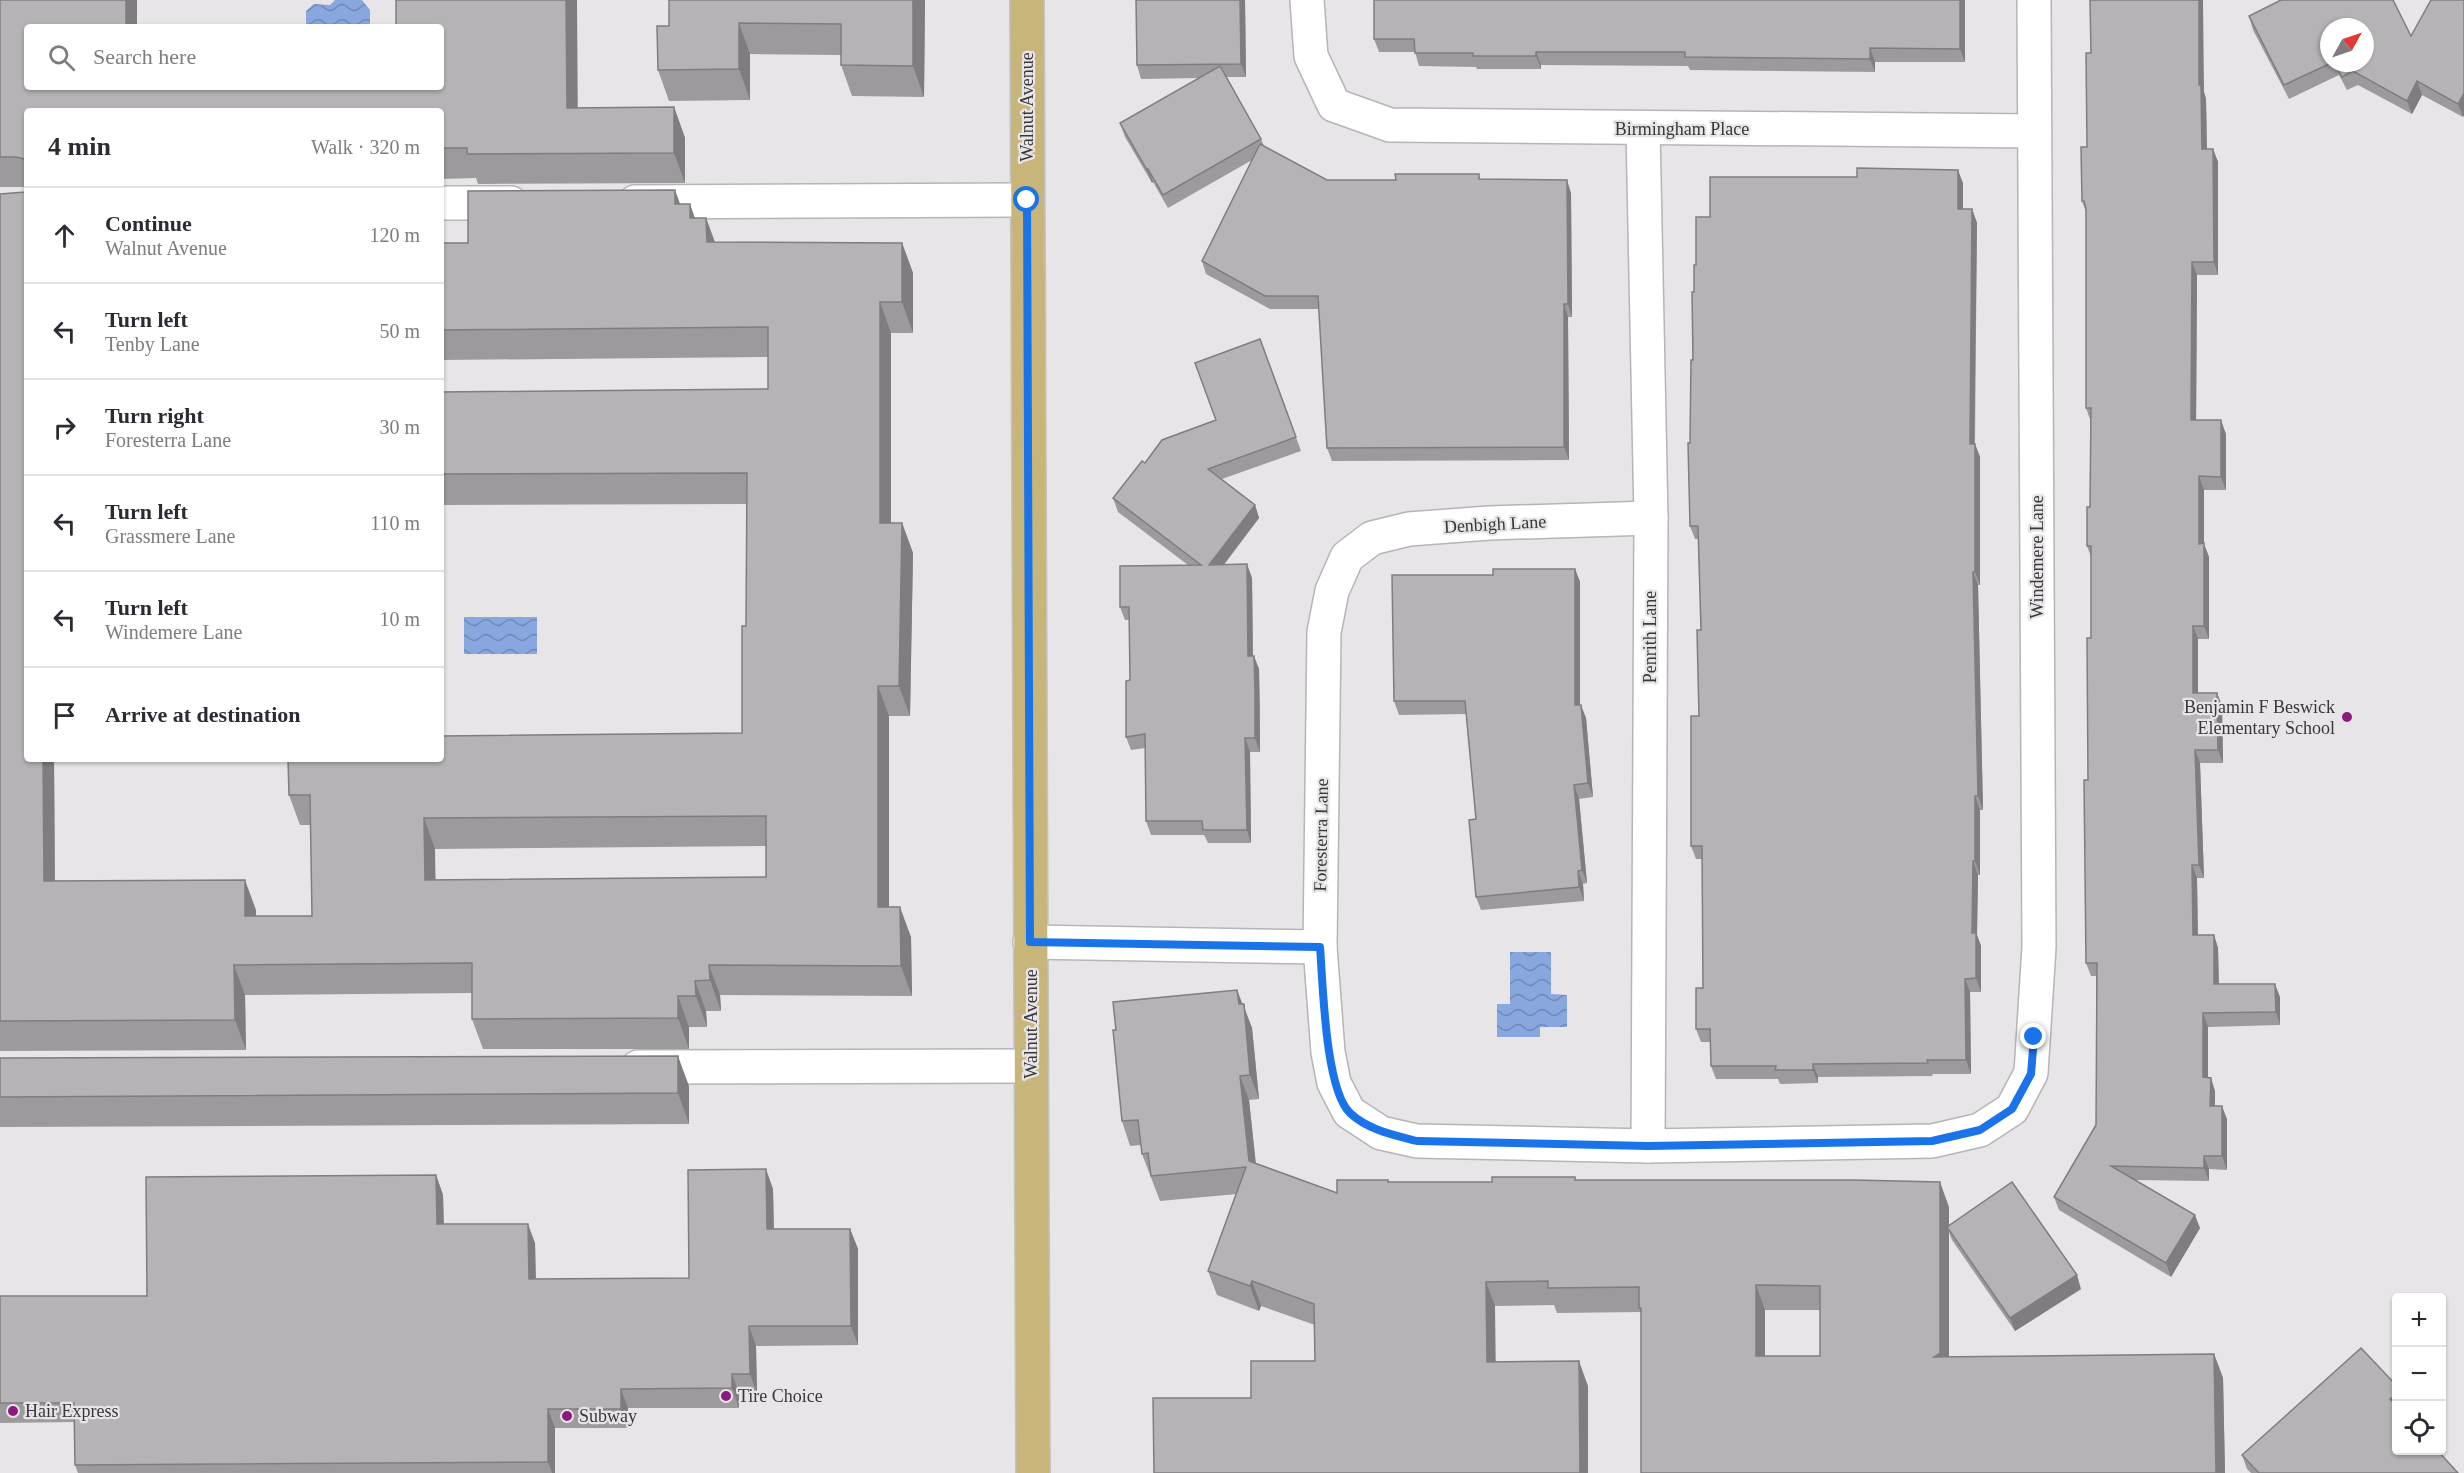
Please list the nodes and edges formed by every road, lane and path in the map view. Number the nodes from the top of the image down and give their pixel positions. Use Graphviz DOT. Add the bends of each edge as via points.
graph roads {
  1 [pos="1027,0"];
  2 [pos="1307,0"];
  3 [pos="2034,0"];
  4 [pos="1643,129"];
  5 [pos="2034,131"];
  6 [pos="1027,200"];
  7 [pos="606,202"];
  8 [pos="444,203"];
  9 [pos="535,203"];
  10 [pos="1651,518"];
  11 [pos="1347,557"];
  12 [pos="1030,942"];
  13 [pos="1320,947"];
  14 [pos="1031,1066"];
  15 [pos="607,1067"];
  16 [pos="1648,1146"];
  17 [pos="1033,1473"];
  1 -- 6 [label="main road, Walnut Avenue"];
  2 -- 4 [label="street, Birmingham Place" via="1311,56 1334,105 1389,125"];
  3 -- 5 [label="street, Windemere Lane"];
  4 -- 5 [label="street, Birmingham Place"];
  4 -- 10 [label="street, Penrith Lane"];
  5 -- 16 [label="street, Windemere Lane" via="2039,947 2031,1074 2012,1109 1980,1130 1932,1141"];
  6 -- 7 [label="street"];
  6 -- 12 [label="main road, Walnut Avenue"];
  8 -- 9 [label="street"];
  10 -- 11 [label="street, Denbigh Lane" via="1409,529 1372,538"];
  10 -- 16 [label="street, Penrith Lane"];
  11 -- 13 [label="street, Foresterra Lane" via="1332,591 1324,632"];
  12 -- 13 [label="street"];
  12 -- 14 [label="main road, Walnut Avenue"];
  13 -- 16 [label="street, Foresterra Lane" via="1334,1083 1349,1112 1381,1132 1417,1141"];
  14 -- 15 [label="street"];
  14 -- 17 [label="main road, Walnut Avenue"];
}
